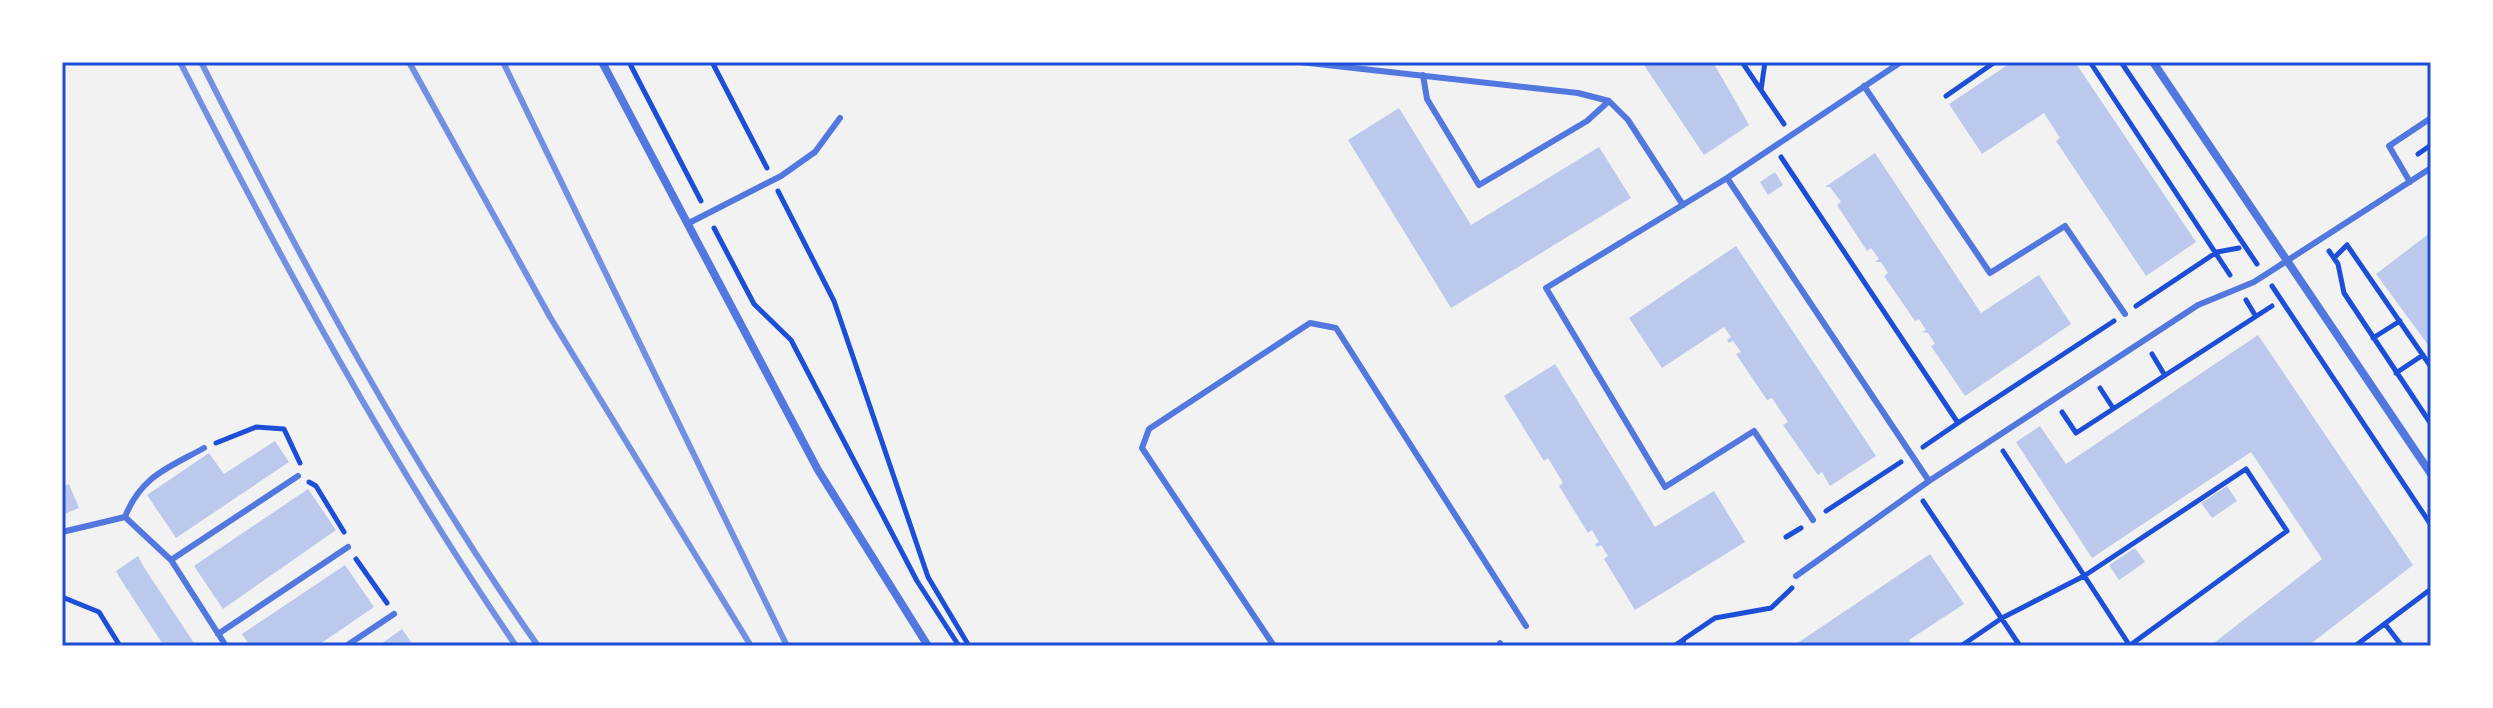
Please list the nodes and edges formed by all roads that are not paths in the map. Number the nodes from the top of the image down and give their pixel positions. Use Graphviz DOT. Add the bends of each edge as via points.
graph roads {
  1 [pos="602,62"];
  2 [pos="1300,62"];
  3 [pos="1901,62"];
  4 [pos="2153,62"];
  5 [pos="1423,75"];
  6 [pos="1864,86"];
  7 [pos="1609,101"];
  8 [pos="840,118"];
  9 [pos="2431,118"];
  10 [pos="2431,168"];
  11 [pos="1727,178"];
  12 [pos="2410,182"];
  13 [pos="1683,205"];
  14 [pos="687,224"];
  15 [pos="2287,260"];
  16 [pos="2125,314"];
  17 [pos="204,448"];
  18 [pos="2431,474"];
  19 [pos="298,476"];
  20 [pos="1929,481"];
  21 [pos="125,517"];
  22 [pos="1813,520"];
  23 [pos="62,532"];
  24 [pos="348,547"];
  25 [pos="171,560"];
  26 [pos="1796,576"];
  27 [pos="394,614"];
  28 [pos="1526,626"];
  29 [pos="218,634"];
  30 [pos="226,646"];
  31 [pos="346,646"];
  32 [pos="928,646"];
  33 [pos="1274,646"];
  1 -- 14 [label="street"];
  2 -- 5 [label="lane"];
  3 -- 6 [label="lane"];
  4 -- 15 [label="street"];
  5 -- 7 [label="lane"];
  5 -- 7 [label="lane" via="1427,99 1479,185 1587,121"];
  6 -- 11 [label="lane"];
  6 -- 16 [label="lane" via="1990,273 2065,226"];
  7 -- 13 [label="lane" via="1628,120"];
  8 -- 14 [label="lane" via="815,152"];
  9 -- 12 [label="lane" via="2389,146"];
  10 -- 12 [label="lane"];
  11 -- 13 [label="lane"];
  11 -- 20 [label="lane"];
  12 -- 15 [label="lane"];
  13 -- 22 [label="lane" via="1546,288 1665,487 1754,431"];
  14 -- 32 [label="street" via="818,470"];
  15 -- 18 [label="street"];
  15 -- 20 [label="lane" via="2239,289 2198,305"];
  17 -- 21 [label="lane" via="151,477 134,495"];
  19 -- 25 [label="lane"];
  20 -- 26 [label="lane"];
  21 -- 23 [label="lane"];
  21 -- 25 [label="lane"];
  24 -- 29 [label="lane"];
  25 -- 29 [label="lane"];
  27 -- 31 [label="lane"];
  28 -- 33 [label="lane" via="1336,328 1310,323 1143,437 1142,448"];
  29 -- 30 [label="lane"];
}
